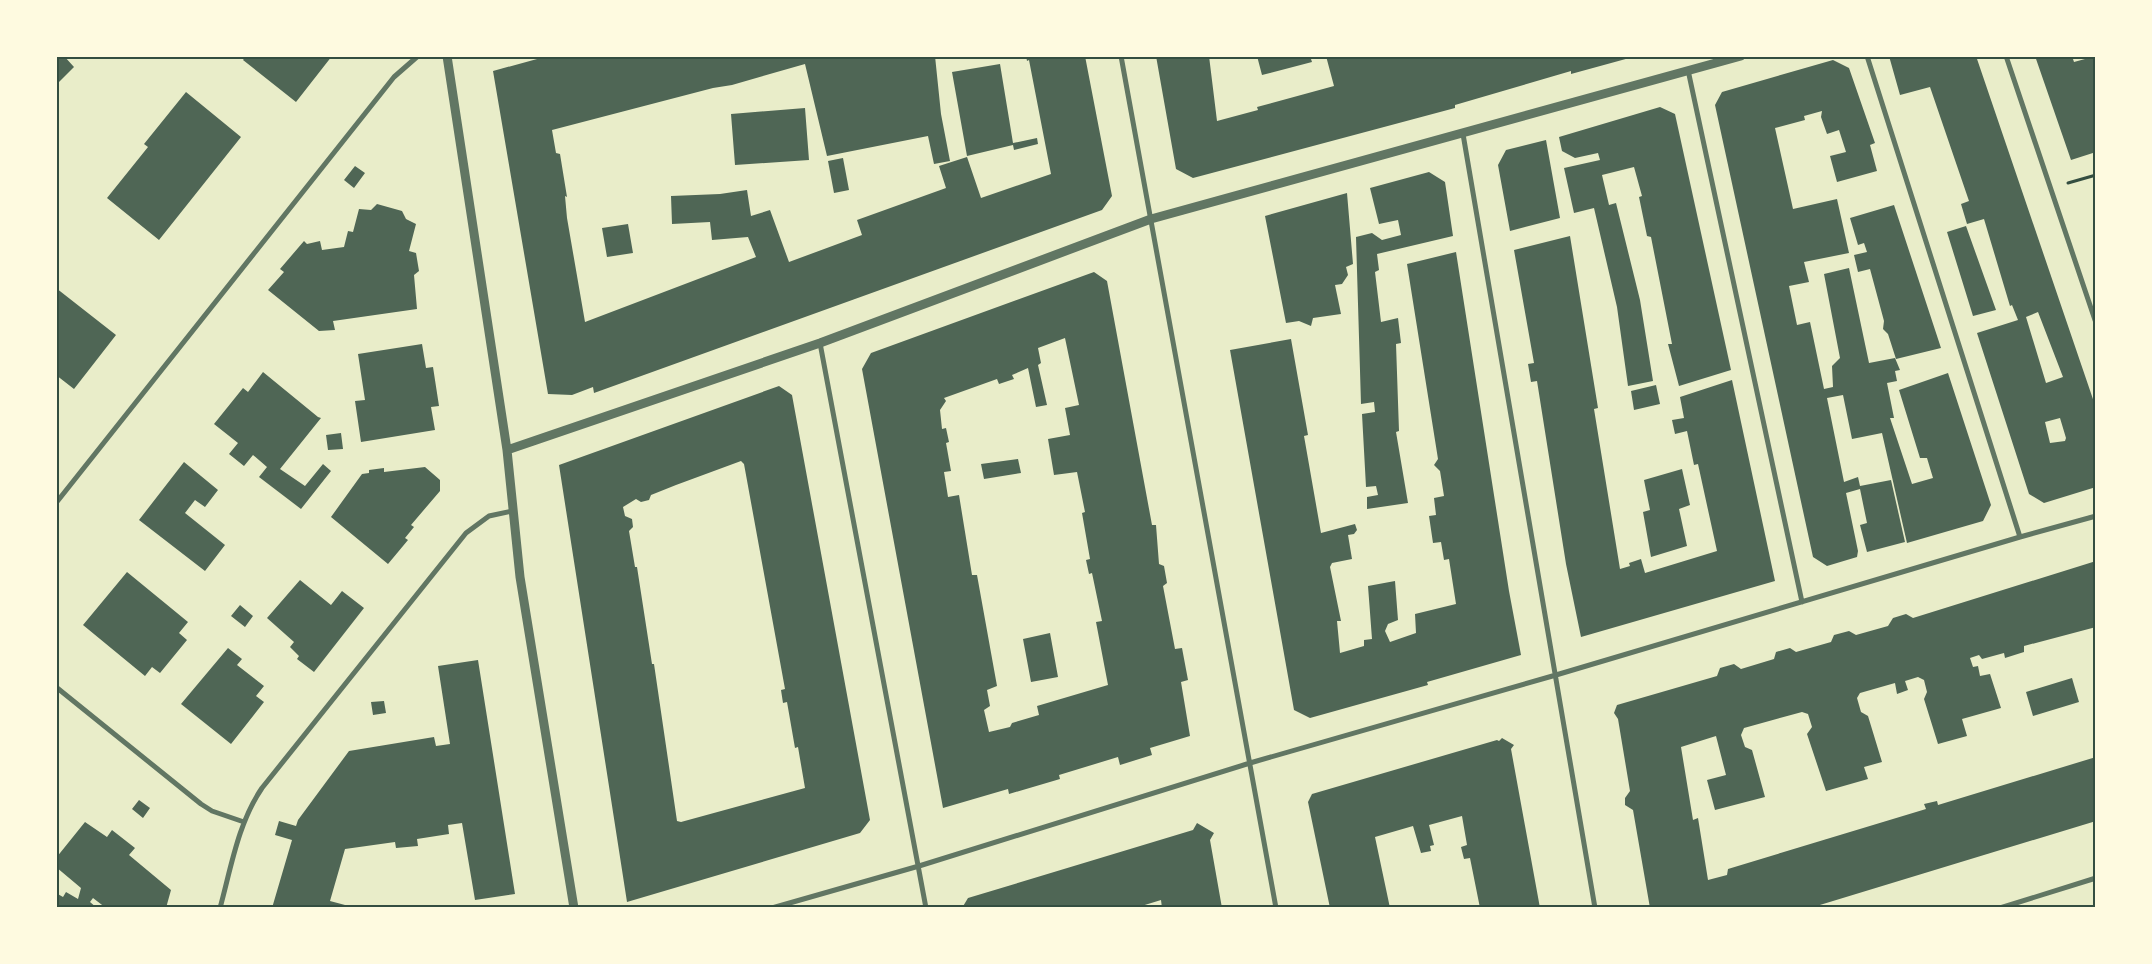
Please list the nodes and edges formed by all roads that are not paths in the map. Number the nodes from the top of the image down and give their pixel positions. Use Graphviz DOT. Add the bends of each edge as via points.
graph roads {
  1 [pos="418,56"];
  2 [pos="448,56"];
  3 [pos="1121,56"];
  4 [pos="1741,56"];
  5 [pos="1867,56"];
  6 [pos="2006,56"];
  7 [pos="1688,70"];
  8 [pos="1463,134"];
  9 [pos="1151,220"];
  10 [pos="2096,323"];
  11 [pos="820,343"];
  12 [pos="507,450"];
  13 [pos="56,503"];
  14 [pos="512,511"];
  15 [pos="2096,516"];
  16 [pos="2020,536"];
  17 [pos="1802,602"];
  18 [pos="1556,675"];
  19 [pos="56,687"];
  20 [pos="1250,763"];
  21 [pos="244,822"];
  22 [pos="918,866"];
  23 [pos="2096,878"];
  24 [pos="220,908"];
  25 [pos="574,908"];
  26 [pos="772,908"];
  27 [pos="926,908"];
  28 [pos="1276,908"];
  29 [pos="1595,908"];
  30 [pos="2000,908"];
  1 -- 13 [label="street" via="394,77"];
  2 -- 12 [label="street"];
  3 -- 9 [label="street"];
  4 -- 7 [label="street"];
  5 -- 16 [label="street"];
  6 -- 10 [label="street"];
  7 -- 8 [label="street"];
  7 -- 17 [label="street"];
  8 -- 9 [label="street"];
  8 -- 18 [label="street"];
  9 -- 11 [label="street"];
  9 -- 20 [label="street"];
  11 -- 12 [label="street"];
  11 -- 22 [label="street"];
  12 -- 14 [label="street"];
  14 -- 21 [label="street" via="489,516 466,533 262,788"];
  14 -- 25 [label="street" via="521,586"];
  15 -- 16 [label="street"];
  16 -- 17 [label="street"];
  17 -- 18 [label="street"];
  18 -- 20 [label="street"];
  18 -- 29 [label="street"];
  19 -- 21 [label="street" via="201,804"];
  20 -- 22 [label="street"];
  20 -- 28 [label="street"];
  21 -- 24 [label="street"];
  22 -- 26 [label="street"];
  22 -- 27 [label="street"];
  23 -- 30 [label="street"];
}
